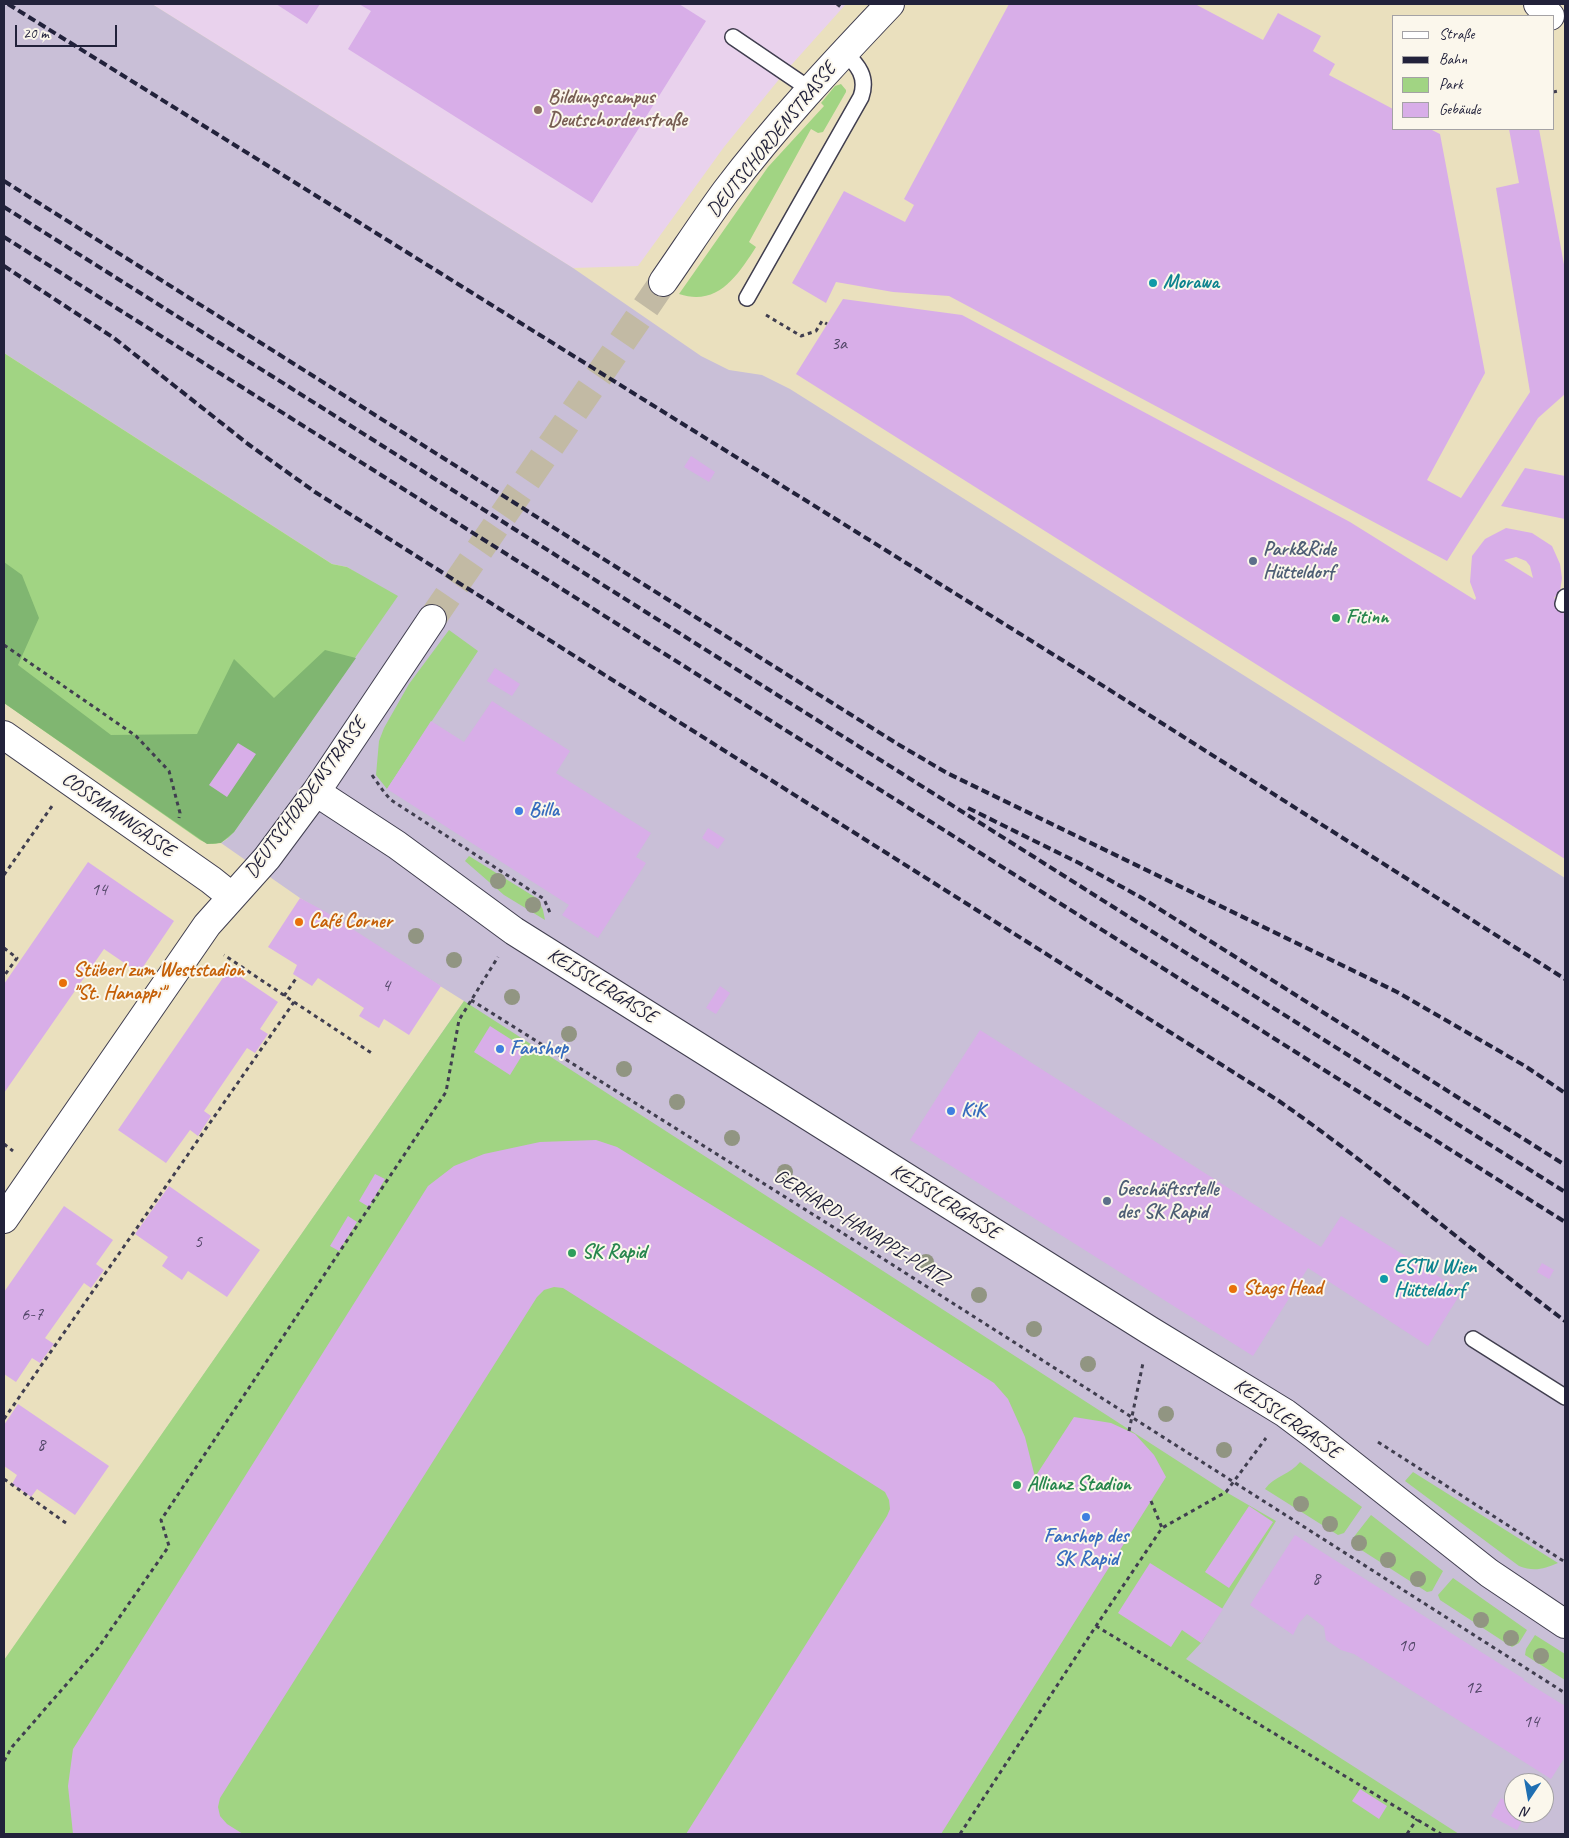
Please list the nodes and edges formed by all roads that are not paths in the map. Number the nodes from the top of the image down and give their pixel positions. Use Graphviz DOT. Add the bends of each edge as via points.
graph roads {
  1 [pos="890,4"];
  2 [pos="1538,4"];
  3 [pos="1549,15"];
  4 [pos="1554,20"];
  5 [pos="1565,31"];
  6 [pos="733,37"];
  7 [pos="844,52"];
  8 [pos="810,90"];
  9 [pos="663,282"];
  10 [pos="746,298"];
  11 [pos="432,619"];
  12 [pos="4,735"];
  13 [pos="316,792"];
  14 [pos="231,896"];
  15 [pos="4,1219"];
  16 [pos="1473,1339"];
  17 [pos="1565,1397"];
  18 [pos="1565,1624"];
  1 -- 7 [label="street, DEUTSCHORDENSTRASSE"];
  2 -- 3 [label="street"];
  4 -- 5 [label="street"];
  6 -- 8 [label="lane"];
  7 -- 8 [label="street, DEUTSCHORDENSTRASSE"];
  7 -- 10 [label="lane" via="856,63 862,75 861,97"];
  8 -- 9 [label="street, DEUTSCHORDENSTRASSE" via="726,192"];
  11 -- 13 [label="street, DEUTSCHORDENSTRASSE"];
  12 -- 14 [label="street, COSSMANNGASSE"];
  13 -- 14 [label="street, DEUTSCHORDENSTRASSE" via="268,858"];
  13 -- 18 [label="street, KEISSLERGASSE" via="397,845 514,931 1285,1413 1490,1573"];
  14 -- 15 [label="street, DEUTSCHORDENSTRASSE" via="207,925"];
  16 -- 17 [label="lane"];
}
